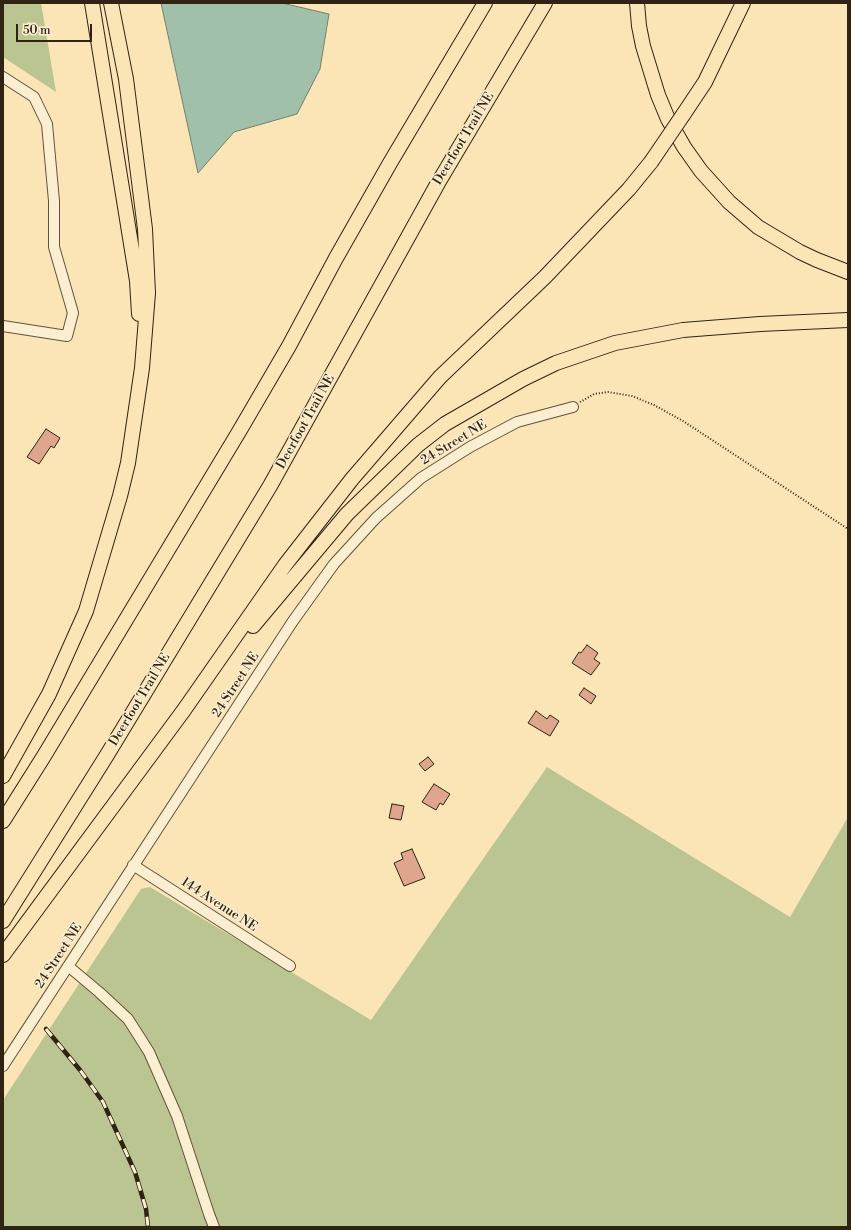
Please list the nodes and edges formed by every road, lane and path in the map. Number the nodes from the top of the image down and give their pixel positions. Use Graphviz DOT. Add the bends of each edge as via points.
graph roads {
  1 [pos="92,3"];
  2 [pos="111,3"];
  3 [pos="485,3"];
  4 [pos="545,3"];
  5 [pos="637,3"];
  6 [pos="743,3"];
  7 [pos="3,77"];
  8 [pos="848,272"];
  9 [pos="848,320"];
  10 [pos="3,326"];
  11 [pos="142,368"];
  12 [pos="573,407"];
  13 [pos="848,529"];
  14 [pos="184,710"];
  15 [pos="3,776"];
  16 [pos="3,821"];
  17 [pos="134,865"];
  18 [pos="3,921"];
  19 [pos="3,955"];
  20 [pos="68,966"];
  21 [pos="290,966"];
  22 [pos="3,1066"];
  23 [pos="214,1227"];
  1 -- 11 [label="highway" via="137,281"];
  2 -- 11 [label="highway" via="126,79 144,229 148,293"];
  3 -- 16 [label="highway" via="390,163 240,430"];
  4 -- 18 [label="highway, Deerfoot Trail NE" via="438,182 270,486"];
  5 -- 8 [label="highway" via="643,46 658,95 668,119 701,171 729,202 758,227 800,252"];
  6 -- 14 [label="highway, bridge" via="708,76 651,162 545,277 440,377 379,447 285,565"];
  7 -- 10 [label="street" via="34,97 47,124 54,201 54,247 73,313 67,336"];
  9 -- 14 [label="highway" via="683,330 615,343 556,363 445,424 418,445 347,514"];
  11 -- 15 [label="highway" via="128,463 86,611 48,694"];
  12 -- 13 [label="path" via="594,394 608,392 654,404"];
  12 -- 17 [label="street, 24 Street NE" via="517,422 470,447 421,478 376,518 334,564 293,621"];
  14 -- 19 [label="highway"];
  17 -- 20 [label="street, 24 Street NE"];
  17 -- 21 [label="street, 144 Avenue NE"];
  20 -- 22 [label="street, 24 Street NE"];
  20 -- 23 [label="street" via="128,1019 149,1052 177,1116"];
}
